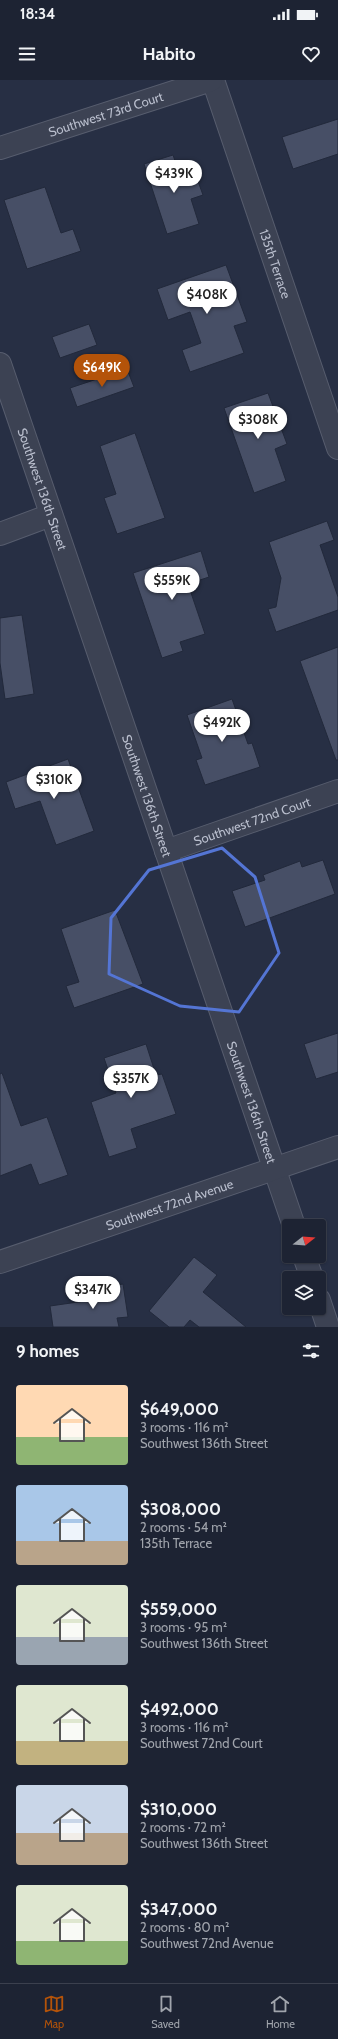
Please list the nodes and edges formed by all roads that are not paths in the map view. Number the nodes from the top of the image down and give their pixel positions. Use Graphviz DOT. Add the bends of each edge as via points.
graph roads {
  1 [pos="212,80"];
  2 [pos="0,148"];
  3 [pos="0,364"];
  4 [pos="338,448"];
  5 [pos="52,515"];
  6 [pos="0,534"];
  7 [pos="338,791"];
  8 [pos="166,851"];
  9 [pos="338,1147"];
  10 [pos="275,1169"];
  11 [pos="292,1219"];
  12 [pos="0,1262"];
  13 [pos="324,1315"];
  14 [pos="328,1327"];
  1 -- 2 [label="street, Southwest 73rd Court"];
  1 -- 4 [label="street, 135th Terrace"];
  3 -- 5 [label="street, Southwest 136th Street"];
  5 -- 6 [label="street"];
  5 -- 8 [label="street, Southwest 136th Street"];
  7 -- 8 [label="street, Southwest 72nd Court"];
  8 -- 10 [label="street, Southwest 136th Street"];
  9 -- 10 [label="street, Southwest 72nd Avenue"];
  10 -- 11 [label="street, Southwest 136th Street"];
  10 -- 12 [label="street, Southwest 72nd Avenue"];
  13 -- 14 [label="street"];
}
